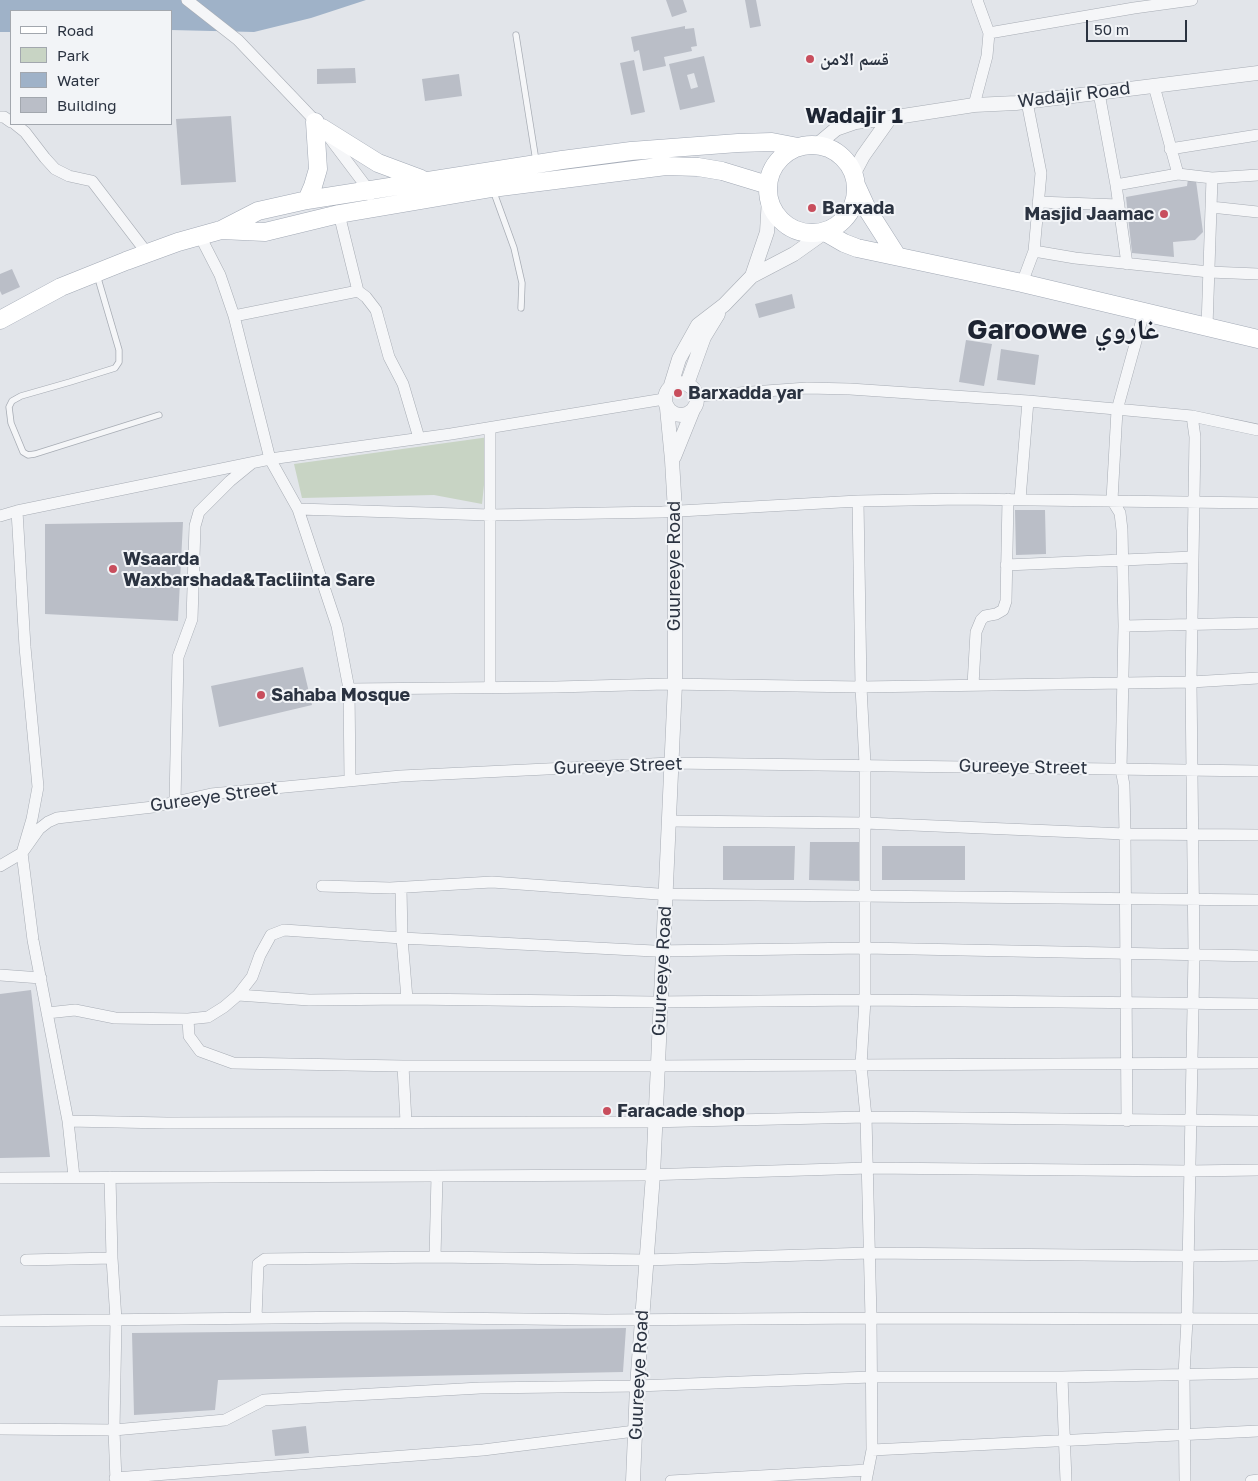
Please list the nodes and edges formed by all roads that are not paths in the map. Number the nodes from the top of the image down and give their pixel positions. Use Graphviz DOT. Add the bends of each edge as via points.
graph roads {
  1 [pos="187,0"];
  2 [pos="977,0"];
  3 [pos="1192,0"];
  4 [pos="989,33"];
  5 [pos="516,35"];
  6 [pos="1258,73"];
  7 [pos="1154,86"];
  8 [pos="1098,93"];
  9 [pos="1027,102"];
  10 [pos="974,105"];
  11 [pos="890,118"];
  12 [pos="16,125"];
  13 [pos="319,125"];
  14 [pos="1258,135"];
  15 [pos="817,145"];
  16 [pos="798,147"];
  17 [pos="1170,149"];
  18 [pos="536,164"];
  19 [pos="1178,174"];
  20 [pos="1258,175"];
  21 [pos="1212,178"];
  22 [pos="855,179"];
  23 [pos="424,180"];
  24 [pos="1116,185"];
  25 [pos="492,188"];
  26 [pos="368,189"];
  27 [pos="769,192"];
  28 [pos="307,200"];
  29 [pos="1038,202"];
  30 [pos="1119,205"];
  31 [pos="1211,207"];
  32 [pos="373,208"];
  33 [pos="1258,212"];
  34 [pos="339,214"];
  35 [pos="221,230"];
  36 [pos="824,232"];
  37 [pos="200,236"];
  38 [pos="1034,251"];
  39 [pos="147,253"];
  40 [pos="897,256"];
  41 [pos="1127,264"];
  42 [pos="1209,272"];
  43 [pos="97,273"];
  44 [pos="1258,274"];
  45 [pos="752,276"];
  46 [pos="1022,283"];
  47 [pos="358,291"];
  48 [pos="724,305"];
  49 [pos="520,308"];
  50 [pos="1144,312"];
  51 [pos="234,316"];
  52 [pos="0,320"];
  53 [pos="1207,327"];
  54 [pos="1258,339"];
  55 [pos="687,384"];
  56 [pos="671,385"];
  57 [pos="1028,401"];
  58 [pos="695,403"];
  59 [pos="665,404"];
  60 [pos="1117,410"];
  61 [pos="159,415"];
  62 [pos="1192,416"];
  63 [pos="490,428"];
  64 [pos="1258,430"];
  65 [pos="419,438"];
  66 [pos="270,459"];
  67 [pos="672,460"];
  68 [pos="252,462"];
  69 [pos="1008,499"];
  70 [pos="1020,500"];
  71 [pos="1112,500"];
  72 [pos="858,501"];
  73 [pos="1194,502"];
  74 [pos="1258,503"];
  75 [pos="298,509"];
  76 [pos="17,511"];
  77 [pos="675,512"];
  78 [pos="490,515"];
  79 [pos="0,516"];
  80 [pos="1193,557"];
  81 [pos="1123,559"];
  82 [pos="1006,565"];
  83 [pos="1258,623"];
  84 [pos="1192,625"];
  85 [pos="1124,626"];
  86 [pos="1258,678"];
  87 [pos="1190,682"];
  88 [pos="1123,683"];
  89 [pos="675,684"];
  90 [pos="973,685"];
  91 [pos="490,686"];
  92 [pos="861,686"];
  93 [pos="349,689"];
  94 [pos="671,763"];
  95 [pos="865,764"];
  96 [pos="1121,769"];
  97 [pos="1192,770"];
  98 [pos="1258,771"];
  99 [pos="350,780"];
  100 [pos="175,802"];
  101 [pos="669,821"];
  102 [pos="865,823"];
  103 [pos="1125,834"];
  104 [pos="1192,834"];
  105 [pos="1258,834"];
  106 [pos="22,852"];
  107 [pos="0,866"];
  108 [pos="322,886"];
  109 [pos="402,888"];
  110 [pos="666,894"];
  111 [pos="866,895"];
  112 [pos="1126,898"];
  113 [pos="1194,899"];
  114 [pos="1258,900"];
  115 [pos="402,938"];
  116 [pos="865,948"];
  117 [pos="663,951"];
  118 [pos="1126,954"];
  119 [pos="1194,955"];
  120 [pos="1258,956"];
  121 [pos="0,975"];
  122 [pos="41,978"];
  123 [pos="238,995"];
  124 [pos="407,999"];
  125 [pos="865,1000"];
  126 [pos="660,1002"];
  127 [pos="1127,1002"];
  128 [pos="1194,1002"];
  129 [pos="1258,1004"];
  130 [pos="47,1013"];
  131 [pos="188,1019"];
  132 [pos="1192,1063"];
  133 [pos="1258,1063"];
  134 [pos="1127,1064"];
  135 [pos="862,1065"];
  136 [pos="403,1066"];
  137 [pos="658,1066"];
  138 [pos="866,1117"];
  139 [pos="68,1121"];
  140 [pos="655,1121"];
  141 [pos="1127,1121"];
  142 [pos="1190,1121"];
  143 [pos="1258,1121"];
  144 [pos="406,1122"];
  145 [pos="868,1168"];
  146 [pos="1258,1170"];
  147 [pos="1189,1171"];
  148 [pos="653,1175"];
  149 [pos="436,1176"];
  150 [pos="74,1177"];
  151 [pos="110,1177"];
  152 [pos="0,1178"];
  153 [pos="869,1253"];
  154 [pos="1258,1255"];
  155 [pos="1188,1256"];
  156 [pos="435,1257"];
  157 [pos="112,1258"];
  158 [pos="26,1260"];
  159 [pos="645,1260"];
  160 [pos="256,1318"];
  161 [pos="871,1318"];
  162 [pos="1258,1319"];
  163 [pos="116,1320"];
  164 [pos="642,1320"];
  165 [pos="1187,1320"];
  166 [pos="0,1321"];
  167 [pos="1258,1372"];
  168 [pos="1184,1374"];
  169 [pos="871,1376"];
  170 [pos="1062,1377"];
  171 [pos="637,1386"];
  172 [pos="0,1429"];
  173 [pos="114,1430"];
  174 [pos="635,1431"];
  175 [pos="1258,1431"];
  176 [pos="1186,1435"];
  177 [pos="1065,1442"];
  178 [pos="872,1450"];
  179 [pos="867,1476"];
  180 [pos="116,1479"];
  181 [pos="1258,1480"];
  182 [pos="633,1481"];
  183 [pos="671,1481"];
  184 [pos="1066,1481"];
  185 [pos="1185,1481"];
  186 [pos="1251,1481"];
  1 -- 13 [label="street" via="238,40"];
  2 -- 4 [label="street"];
  3 -- 4 [label="street"];
  4 -- 10 [label="street" via="987,56"];
  5 -- 18 [label="lane"];
  6 -- 7 [label="street, Wadajir Road"];
  7 -- 8 [label="street, Wadajir Road"];
  7 -- 17 [label="street"];
  8 -- 9 [label="street, Wadajir Road"];
  8 -- 24 [label="street"];
  9 -- 10 [label="street, Wadajir Road"];
  9 -- 29 [label="street" via="1041,173"];
  10 -- 11 [label="street, Wadajir Road"];
  11 -- 15 [label="street, Wadajir Road" via="856,122 836,129"];
  11 -- 22 [label="street" via="863,156"];
  12 -- 39 [label="street" via="26,132 55,169 92,181"];
  13 -- 23 [label="main road" via="378,163"];
  13 -- 26 [label="street"];
  13 -- 28 [label="main road" via="318,169"];
  14 -- 17 [label="street"];
  15 -- 16 [label="main road"];
  15 -- 22 [label="main road" via="835,152 846,161"];
  16 -- 18 [label="main road" via="772,142 738,143 623,152"];
  16 -- 27 [label="main road" via="778,162 771,173"];
  17 -- 19 [label="street"];
  18 -- 23 [label="main road"];
  19 -- 21 [label="street"];
  19 -- 24 [label="street"];
  20 -- 21 [label="street"];
  21 -- 31 [label="street"];
  22 -- 36 [label="main road" via="855,201 848,215 834,228"];
  22 -- 40 [label="main road" via="867,209"];
  23 -- 26 [label="main road"];
  24 -- 30 [label="street"];
  25 -- 27 [label="main road" via="666,166 722,172"];
  25 -- 32 [label="main road"];
  25 -- 49 [label="lane" via="514,248 522,283"];
  26 -- 28 [label="main road"];
  26 -- 32 [label="street"];
  27 -- 36 [label="main road" via="774,210 782,221 806,233"];
  27 -- 45 [label="street" via="767,232"];
  28 -- 35 [label="main road" via="258,212"];
  29 -- 30 [label="street"];
  29 -- 38 [label="street"];
  30 -- 41 [label="street"];
  31 -- 33 [label="street"];
  31 -- 42 [label="street"];
  32 -- 34 [label="main road"];
  34 -- 35 [label="main road" via="265,232"];
  34 -- 47 [label="street"];
  35 -- 37 [label="main road"];
  36 -- 40 [label="main road" via="857,248"];
  36 -- 45 [label="street" via="794,254"];
  37 -- 39 [label="main road"];
  37 -- 51 [label="street" via="220,275"];
  38 -- 41 [label="street"];
  38 -- 46 [label="street"];
  39 -- 43 [label="main road"];
  40 -- 46 [label="main road"];
  41 -- 42 [label="street"];
  42 -- 44 [label="street"];
  42 -- 53 [label="street"];
  43 -- 52 [label="main road" via="60,287"];
  43 -- 61 [label="lane" via="119,350 119,362 115,368 12,401 9,407 12,423 23,452 35,454"];
  45 -- 48 [label="street"];
  46 -- 50 [label="main road"];
  47 -- 51 [label="street"];
  47 -- 65 [label="street" via="376,310 389,358 403,384"];
  48 -- 55 [label="street" via="704,337"];
  48 -- 56 [label="street" via="698,325 679,359"];
  50 -- 53 [label="main road"];
  50 -- 60 [label="street"];
  51 -- 66 [label="street"];
  53 -- 54 [label="main road"];
  55 -- 56 [label="street"];
  55 -- 58 [label="street" via="695,391"];
  56 -- 59 [label="street" via="665,394"];
  57 -- 58 [label="street" via="807,388"];
  57 -- 60 [label="street"];
  57 -- 70 [label="street"];
  58 -- 59 [label="street" via="685,415 670,412"];
  58 -- 67 [label="street"];
  59 -- 63 [label="street"];
  59 -- 67 [label="street, Guureeye Road"];
  60 -- 62 [label="street"];
  60 -- 71 [label="street"];
  62 -- 64 [label="street"];
  62 -- 73 [label="street" via="1195,437"];
  63 -- 65 [label="street"];
  63 -- 78 [label="street"];
  65 -- 66 [label="street"];
  66 -- 68 [label="street"];
  66 -- 75 [label="street"];
  67 -- 77 [label="street, Guureeye Road"];
  68 -- 76 [label="street"];
  68 -- 100 [label="street" via="198,512 192,619 178,657"];
  69 -- 70 [label="street"];
  69 -- 72 [label="street"];
  69 -- 82 [label="street"];
  70 -- 71 [label="street"];
  71 -- 73 [label="street"];
  71 -- 81 [label="street" via="1120,514"];
  72 -- 77 [label="street"];
  72 -- 92 [label="street"];
  73 -- 74 [label="street"];
  73 -- 80 [label="street"];
  75 -- 78 [label="street"];
  75 -- 93 [label="street" via="337,626"];
  76 -- 79 [label="street"];
  76 -- 106 [label="street" via="38,787"];
  77 -- 78 [label="street"];
  77 -- 89 [label="street, Guureeye Road"];
  78 -- 91 [label="street"];
  80 -- 81 [label="street"];
  80 -- 84 [label="street"];
  81 -- 82 [label="street"];
  81 -- 85 [label="street"];
  82 -- 90 [label="street" via="1003,610 985,616 976,632"];
  83 -- 84 [label="street"];
  84 -- 85 [label="street"];
  84 -- 87 [label="street"];
  85 -- 88 [label="street"];
  86 -- 87 [label="street"];
  87 -- 88 [label="street"];
  87 -- 97 [label="street"];
  88 -- 90 [label="street"];
  88 -- 96 [label="street"];
  89 -- 91 [label="street"];
  89 -- 92 [label="street"];
  89 -- 94 [label="street, Guureeye Road"];
  90 -- 92 [label="street"];
  91 -- 93 [label="street"];
  92 -- 95 [label="street"];
  93 -- 99 [label="street"];
  94 -- 95 [label="street, Gureeye Street"];
  94 -- 99 [label="street, Gureeye Street"];
  94 -- 101 [label="street, Guureeye Road"];
  95 -- 96 [label="street, Gureeye Street"];
  95 -- 102 [label="street"];
  96 -- 97 [label="street, Gureeye Street"];
  96 -- 103 [label="street"];
  97 -- 98 [label="street, Gureeye Street"];
  97 -- 104 [label="street"];
  99 -- 100 [label="street, Gureeye Street" via="211,794"];
  100 -- 106 [label="street, Gureeye Street" via="57,818 39,830"];
  101 -- 102 [label="street"];
  101 -- 110 [label="street, Guureeye Road"];
  102 -- 103 [label="street"];
  102 -- 111 [label="street"];
  103 -- 104 [label="street"];
  103 -- 112 [label="street"];
  104 -- 105 [label="street"];
  104 -- 113 [label="street"];
  106 -- 107 [label="street, Gureeye Street"];
  106 -- 122 [label="street"];
  108 -- 109 [label="street"];
  109 -- 110 [label="street" via="492,882"];
  109 -- 115 [label="street"];
  110 -- 111 [label="street"];
  110 -- 117 [label="street, Guureeye Road"];
  111 -- 112 [label="street"];
  111 -- 116 [label="street"];
  112 -- 113 [label="street"];
  112 -- 118 [label="street"];
  113 -- 114 [label="street"];
  113 -- 119 [label="street"];
  115 -- 117 [label="street"];
  115 -- 123 [label="street" via="284,930 271,935 252,977"];
  115 -- 124 [label="street"];
  116 -- 117 [label="street"];
  116 -- 118 [label="street"];
  116 -- 125 [label="street"];
  117 -- 126 [label="street, Guureeye Road"];
  118 -- 119 [label="street"];
  118 -- 127 [label="street"];
  119 -- 120 [label="street"];
  119 -- 128 [label="street"];
  121 -- 122 [label="street"];
  122 -- 130 [label="street"];
  123 -- 124 [label="street" via="309,1000"];
  123 -- 131 [label="street" via="208,1017"];
  124 -- 126 [label="street"];
  125 -- 126 [label="street"];
  125 -- 127 [label="street"];
  125 -- 135 [label="street"];
  126 -- 137 [label="street, Guureeye Road"];
  127 -- 128 [label="street"];
  127 -- 134 [label="street"];
  128 -- 129 [label="street"];
  128 -- 132 [label="street"];
  130 -- 131 [label="street" via="76,1010 115,1018"];
  130 -- 139 [label="street"];
  131 -- 136 [label="street" via="189,1036 200,1051 233,1064"];
  132 -- 133 [label="street"];
  132 -- 134 [label="street"];
  132 -- 142 [label="street"];
  134 -- 135 [label="street"];
  134 -- 141 [label="street"];
  135 -- 137 [label="street"];
  135 -- 138 [label="street"];
  136 -- 137 [label="street"];
  136 -- 144 [label="street"];
  137 -- 140 [label="street, Guureeye Road"];
  138 -- 140 [label="street"];
  138 -- 141 [label="street"];
  138 -- 145 [label="street"];
  139 -- 144 [label="street"];
  139 -- 150 [label="street"];
  140 -- 144 [label="street"];
  140 -- 148 [label="street, Guureeye Road"];
  141 -- 142 [label="street"];
  142 -- 143 [label="street"];
  142 -- 147 [label="street"];
  145 -- 147 [label="street"];
  145 -- 148 [label="street"];
  145 -- 153 [label="street"];
  146 -- 147 [label="street"];
  147 -- 155 [label="street"];
  148 -- 149 [label="street"];
  148 -- 159 [label="street, Guureeye Road"];
  149 -- 151 [label="street"];
  149 -- 156 [label="street"];
  150 -- 151 [label="street"];
  150 -- 152 [label="street"];
  151 -- 157 [label="street"];
  153 -- 155 [label="street"];
  153 -- 159 [label="street"];
  153 -- 161 [label="street"];
  154 -- 155 [label="street"];
  155 -- 165 [label="street"];
  156 -- 159 [label="street"];
  156 -- 160 [label="street" via="265,1259 258,1264"];
  157 -- 158 [label="street"];
  157 -- 163 [label="street"];
  159 -- 164 [label="street, Guureeye Road"];
  160 -- 163 [label="street"];
  160 -- 164 [label="street"];
  161 -- 164 [label="street"];
  161 -- 165 [label="street"];
  161 -- 169 [label="street"];
  162 -- 165 [label="street"];
  163 -- 166 [label="street"];
  163 -- 173 [label="street"];
  164 -- 171 [label="street, Guureeye Road"];
  165 -- 168 [label="street"];
  167 -- 168 [label="street"];
  168 -- 170 [label="street"];
  168 -- 176 [label="street"];
  169 -- 170 [label="street"];
  169 -- 171 [label="street"];
  169 -- 178 [label="street"];
  170 -- 177 [label="street"];
  171 -- 173 [label="street" via="480,1388 264,1400 225,1420"];
  171 -- 174 [label="street, Guureeye Road"];
  172 -- 173 [label="street"];
  173 -- 180 [label="street"];
  174 -- 180 [label="street" via="483,1450"];
  174 -- 182 [label="street, Guureeye Road"];
  175 -- 176 [label="street"];
  176 -- 177 [label="street"];
  176 -- 185 [label="street"];
  177 -- 178 [label="street"];
  177 -- 184 [label="street"];
  178 -- 179 [label="street"];
  179 -- 183 [label="street"];
  181 -- 186 [label="street"];
}
